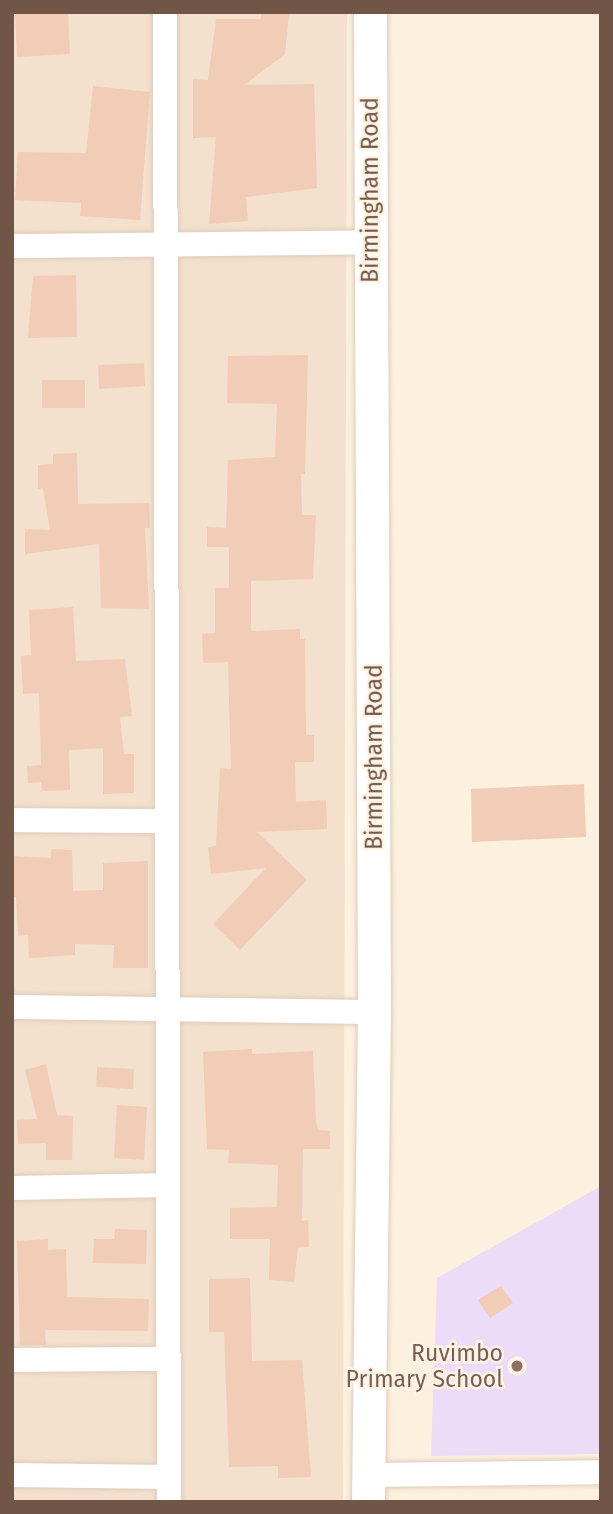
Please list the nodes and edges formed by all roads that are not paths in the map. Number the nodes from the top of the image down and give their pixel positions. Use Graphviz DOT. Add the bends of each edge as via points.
graph roads {
  1 [pos="165,12"];
  2 [pos="370,12"];
  3 [pos="368,242"];
  4 [pos="164,243"];
  5 [pos="12,246"];
  6 [pos="12,820"];
  7 [pos="165,821"];
  8 [pos="12,1007"];
  9 [pos="168,1008"];
  10 [pos="374,1012"];
  11 [pos="168,1185"];
  12 [pos="12,1188"];
  13 [pos="169,1359"];
  14 [pos="12,1360"];
  15 [pos="601,1472"];
  16 [pos="12,1475"];
  17 [pos="368,1488"];
  18 [pos="169,1489"];
  1 -- 4 [label="street"];
  2 -- 3 [label="street, Birmingham Road"];
  3 -- 4 [label="street"];
  3 -- 10 [label="street, Birmingham Road" via="374,446"];
  4 -- 5 [label="street"];
  4 -- 7 [label="street"];
  6 -- 7 [label="street"];
  7 -- 9 [label="street"];
  8 -- 9 [label="street"];
  9 -- 10 [label="street"];
  9 -- 11 [label="street"];
  10 -- 17 [label="street, Birmingham Road"];
  11 -- 12 [label="street"];
  11 -- 13 [label="street"];
  13 -- 14 [label="street"];
  13 -- 18 [label="street"];
  15 -- 17 [label="street"];
  16 -- 18 [label="street"];
}
